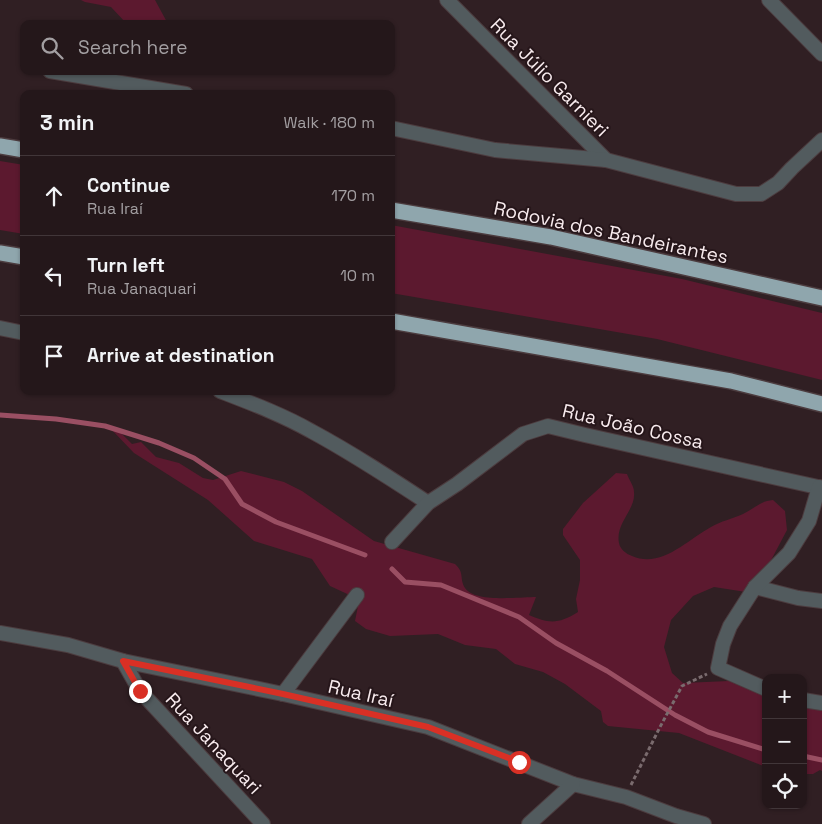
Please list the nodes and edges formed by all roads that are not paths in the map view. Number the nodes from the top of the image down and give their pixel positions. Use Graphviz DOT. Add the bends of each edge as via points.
graph roads {
  1 [pos="447,0"];
  2 [pos="770,0"];
  3 [pos="822,54"];
  4 [pos="74,75"];
  5 [pos="162,90"];
  6 [pos="395,129"];
  7 [pos="822,140"];
  8 [pos="0,146"];
  9 [pos="20,149"];
  10 [pos="606,160"];
  11 [pos="395,211"];
  12 [pos="0,253"];
  13 [pos="20,256"];
  14 [pos="822,298"];
  15 [pos="395,322"];
  16 [pos="0,328"];
  17 [pos="20,332"];
  18 [pos="231,395"];
  19 [pos="822,404"];
  20 [pos="821,487"];
  21 [pos="428,503"];
  22 [pos="392,542"];
  23 [pos="755,587"];
  24 [pos="357,595"];
  25 [pos="822,601"];
  26 [pos="0,633"];
  27 [pos="123,661"];
  28 [pos="762,688"];
  29 [pos="283,694"];
  30 [pos="807,701"];
  31 [pos="822,703"];
  32 [pos="573,784"];
  33 [pos="263,824"];
  34 [pos="529,824"];
  35 [pos="704,824"];
  1 -- 10 [label="street, Rua Júlio Garnieri"];
  2 -- 3 [label="street"];
  4 -- 5 [label="street"];
  6 -- 10 [label="street" via="495,150"];
  7 -- 10 [label="street" via="778,183 761,194 736,194"];
  8 -- 9 [label="highway"];
  11 -- 14 [label="highway, Rodovia dos Bandeirantes" via="551,237"];
  12 -- 13 [label="highway"];
  15 -- 19 [label="highway" via="731,381"];
  16 -- 17 [label="street"];
  18 -- 21 [label="street" via="310,430"];
  20 -- 21 [label="street, Rua João Cossa" via="548,426 523,434"];
  20 -- 23 [label="street" via="809,521 789,553"];
  21 -- 22 [label="street, Rua João Cossa"];
  23 -- 25 [label="street"];
  23 -- 28 [label="street" via="730,626 718,668"];
  24 -- 29 [label="street"];
  26 -- 27 [label="street, Rua Iraí" via="68,645"];
  27 -- 29 [label="street, Rua Iraí"];
  27 -- 33 [label="street, Rua Janaquari" via="140,691"];
  29 -- 32 [label="street, Rua Iraí" via="428,727"];
  30 -- 31 [label="street"];
  32 -- 34 [label="street"];
  32 -- 35 [label="street, Rua Iraí" via="626,797"];
}
